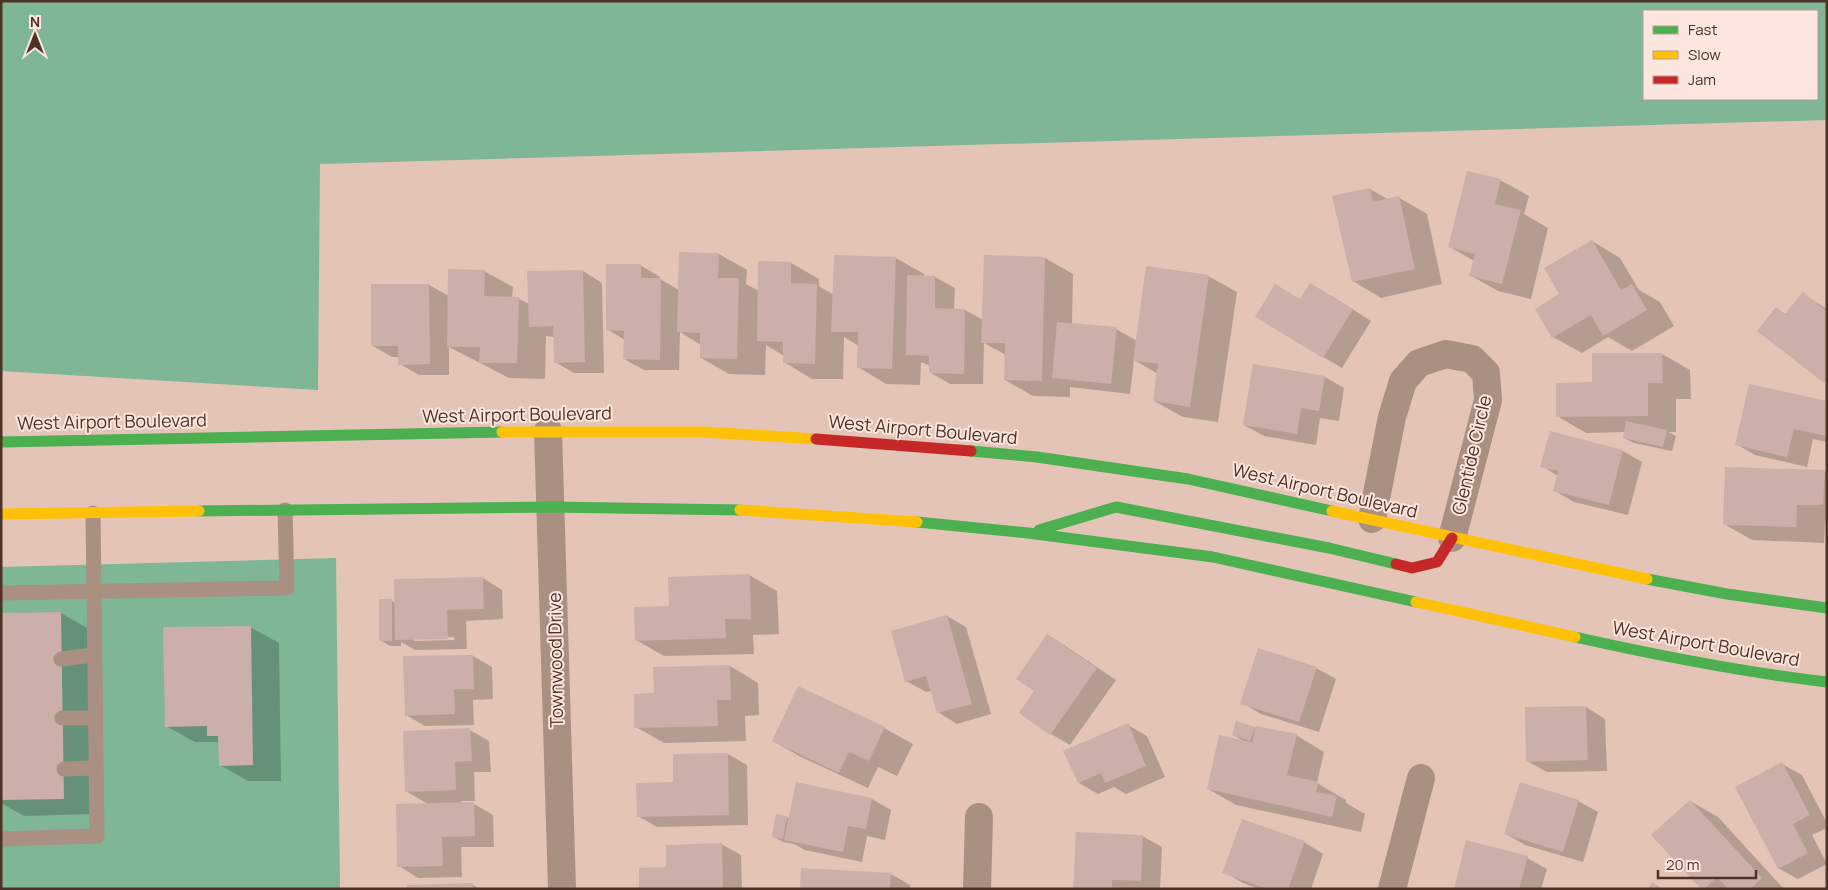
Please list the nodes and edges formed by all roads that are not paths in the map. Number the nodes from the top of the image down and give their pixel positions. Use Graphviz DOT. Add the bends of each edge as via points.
graph roads {
  1 [pos="548,431"];
  2 [pos="1,442"];
  3 [pos="552,507"];
  4 [pos="285,510"];
  5 [pos="92,513"];
  6 [pos="1,514"];
  7 [pos="1372,519"];
  8 [pos="1028,533"];
  9 [pos="1452,538"];
  10 [pos="94,591"];
  11 [pos="1,593"];
  12 [pos="1827,608"];
  13 [pos="94,655"];
  14 [pos="61,659"];
  15 [pos="1827,682"];
  16 [pos="62,718"];
  17 [pos="95,718"];
  18 [pos="96,768"];
  19 [pos="64,769"];
  20 [pos="1421,778"];
  21 [pos="979,817"];
  22 [pos="1,839"];
  23 [pos="562,889"];
  24 [pos="976,889"];
  25 [pos="1392,889"];
  1 -- 2 [label="main road, West Airport Boulevard"];
  1 -- 3 [label="street, Townwood Drive"];
  1 -- 7 [label="main road, West Airport Boulevard" via="715,433 876,442 1037,457 1188,479"];
  3 -- 4 [label="main road, West Airport Boulevard"];
  3 -- 8 [label="main road, West Airport Boulevard" via="741,511 902,520"];
  3 -- 23 [label="street, Townwood Drive"];
  4 -- 5 [label="main road, West Airport Boulevard"];
  4 -- 10 [label="lane" via="288,588"];
  5 -- 6 [label="main road, West Airport Boulevard"];
  5 -- 10 [label="lane"];
  7 -- 9 [label="main road, West Airport Boulevard"];
  7 -- 9 [label="street, Glentide Circle" via="1392,417 1403,382 1419,363 1446,354 1472,359 1486,373 1488,400"];
  8 -- 9 [label="main road" via="1116,507 1329,548 1412,568 1437,562"];
  8 -- 15 [label="main road, West Airport Boulevard" via="1214,557 1640,652 1752,673"];
  9 -- 12 [label="main road, West Airport Boulevard" via="1624,576"];
  10 -- 11 [label="lane"];
  10 -- 13 [label="lane"];
  13 -- 14 [label="lane"];
  13 -- 17 [label="lane"];
  16 -- 17 [label="lane"];
  17 -- 18 [label="lane"];
  18 -- 19 [label="lane"];
  18 -- 22 [label="lane" via="97,836"];
  20 -- 25 [label="street"];
  21 -- 24 [label="street"];
}
